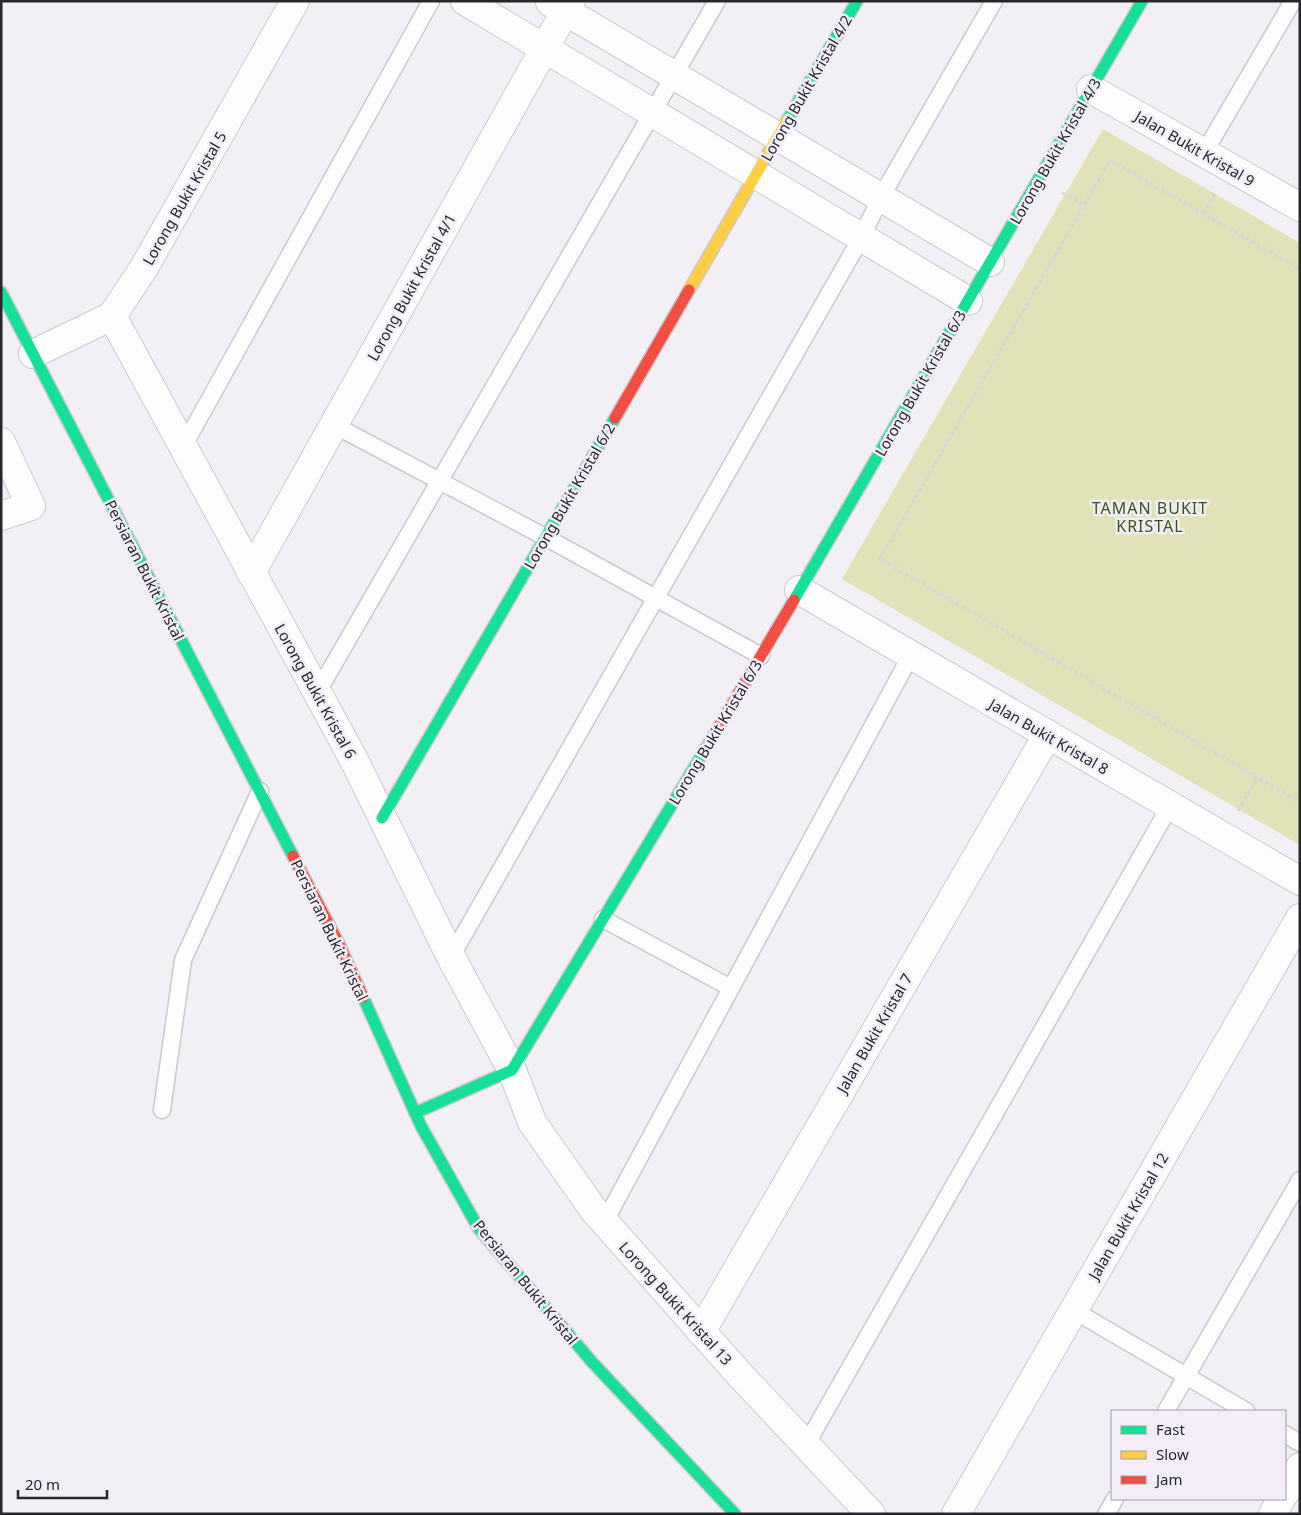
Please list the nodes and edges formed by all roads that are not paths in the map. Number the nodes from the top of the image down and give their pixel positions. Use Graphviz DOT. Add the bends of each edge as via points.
graph roads {
  1 [pos="295,1"];
  2 [pos="431,1"];
  3 [pos="465,1"];
  4 [pos="717,1"];
  5 [pos="857,1"];
  6 [pos="994,1"];
  7 [pos="1142,1"];
  8 [pos="1293,1"];
  9 [pos="562,4"];
  10 [pos="544,48"];
  11 [pos="675,76"];
  12 [pos="1090,89"];
  13 [pos="652,113"];
  14 [pos="778,137"];
  15 [pos="1204,153"];
  16 [pos="756,175"];
  17 [pos="880,197"];
  18 [pos="1300,207"];
  19 [pos="861,238"];
  20 [pos="990,262"];
  21 [pos="1,292"];
  22 [pos="968,301"];
  23 [pos="112,316"];
  24 [pos="33,354"];
  25 [pos="334,425"];
  26 [pos="1,442"];
  27 [pos="183,447"];
  28 [pos="440,480"];
  29 [pos="1,516"];
  30 [pos="545,536"];
  31 [pos="251,573"];
  32 [pos="799,590"];
  33 [pos="657,598"];
  34 [pos="911,655"];
  35 [pos="761,656"];
  36 [pos="317,693"];
  37 [pos="1048,734"];
  38 [pos="260,791"];
  39 [pos="1170,806"];
  40 [pos="382,818"];
  41 [pos="1300,881"];
  42 [pos="603,919"];
  43 [pos="1298,925"];
  44 [pos="451,957"];
  45 [pos="731,988"];
  46 [pos="512,1070"];
  47 [pos="162,1110"];
  48 [pos="415,1113"];
  49 [pos="1300,1180"];
  50 [pos="604,1222"];
  51 [pos="1073,1310"];
  52 [pos="701,1332"];
  53 [pos="1186,1376"];
  54 [pos="1167,1410"];
  55 [pos="1244,1410"];
  56 [pos="1286,1435"];
  57 [pos="1300,1443"];
  58 [pos="806,1445"];
  59 [pos="1300,1467"];
  60 [pos="1286,1491"];
  61 [pos="1114,1500"];
  62 [pos="1280,1500"];
  63 [pos="735,1514"];
  64 [pos="871,1514"];
  65 [pos="956,1514"];
  66 [pos="1106,1514"];
  67 [pos="1273,1514"];
  1 -- 23 [label="street, Lorong Bukit Kristal 5" via="145,266"];
  2 -- 27 [label="lane"];
  3 -- 10 [label="street"];
  4 -- 11 [label="lane"];
  5 -- 14 [label="street, Lorong Bukit Kristal 4/2"];
  6 -- 17 [label="lane"];
  7 -- 12 [label="street, Lorong Bukit Kristal 4/3"];
  8 -- 15 [label="lane"];
  9 -- 10 [label="street, Lorong Bukit Kristal 4/1"];
  9 -- 11 [label="street"];
  10 -- 13 [label="street"];
  10 -- 25 [label="street, Lorong Bukit Kristal 4/1"];
  11 -- 13 [label="lane"];
  11 -- 14 [label="street"];
  12 -- 15 [label="street, Jalan Bukit Kristal 9"];
  12 -- 20 [label="street, Lorong Bukit Kristal 4/3"];
  13 -- 16 [label="street"];
  13 -- 28 [label="lane"];
  14 -- 16 [label="street, Lorong Bukit Kristal 4/2"];
  14 -- 17 [label="street"];
  15 -- 18 [label="street, Jalan Bukit Kristal 9"];
  16 -- 19 [label="street"];
  16 -- 30 [label="street, Lorong Bukit Kristal 6/2"];
  17 -- 19 [label="lane"];
  17 -- 20 [label="street"];
  19 -- 22 [label="street"];
  19 -- 33 [label="lane"];
  20 -- 22 [label="street, Lorong Bukit Kristal 4/3"];
  21 -- 24 [label="street, Persiaran Bukit Kristal"];
  22 -- 32 [label="street, Lorong Bukit Kristal 6/3"];
  23 -- 24 [label="street"];
  23 -- 27 [label="street, Lorong Bukit Kristal 6"];
  24 -- 38 [label="street, Persiaran Bukit Kristal"];
  25 -- 28 [label="lane"];
  25 -- 31 [label="street, Lorong Bukit Kristal 4/1"];
  26 -- 29 [label="street" via="31,506"];
  27 -- 31 [label="street, Lorong Bukit Kristal 6"];
  28 -- 30 [label="lane"];
  28 -- 36 [label="lane"];
  30 -- 33 [label="lane"];
  30 -- 40 [label="street, Lorong Bukit Kristal 6/2"];
  31 -- 36 [label="street, Lorong Bukit Kristal 6"];
  32 -- 34 [label="street, Jalan Bukit Kristal 8"];
  32 -- 35 [label="street, Lorong Bukit Kristal 6/3"];
  33 -- 35 [label="lane"];
  33 -- 44 [label="lane"];
  34 -- 37 [label="street, Jalan Bukit Kristal 8"];
  34 -- 45 [label="lane"];
  35 -- 42 [label="street, Lorong Bukit Kristal 6/3"];
  36 -- 40 [label="street, Lorong Bukit Kristal 6"];
  37 -- 39 [label="street, Jalan Bukit Kristal 8"];
  37 -- 52 [label="street, Jalan Bukit Kristal 7"];
  38 -- 47 [label="lane" via="183,960"];
  38 -- 48 [label="street, Persiaran Bukit Kristal" via="339,944"];
  39 -- 41 [label="street, Jalan Bukit Kristal 8"];
  39 -- 58 [label="lane"];
  40 -- 44 [label="street, Lorong Bukit Kristal 6"];
  42 -- 45 [label="lane"];
  42 -- 46 [label="street, Lorong Bukit Kristal 6/3"];
  43 -- 51 [label="street, Jalan Bukit Kristal 12"];
  44 -- 46 [label="street, Lorong Bukit Kristal 6"];
  45 -- 50 [label="lane"];
  46 -- 48 [label="street"];
  46 -- 50 [label="street, Lorong Bukit Kristal 13" via="532,1122"];
  48 -- 63 [label="street, Persiaran Bukit Kristal" via="479,1229 592,1362"];
  49 -- 53 [label="lane"];
  50 -- 52 [label="street, Lorong Bukit Kristal 13"];
  51 -- 53 [label="lane"];
  51 -- 65 [label="street, Jalan Bukit Kristal 12"];
  52 -- 58 [label="street, Lorong Bukit Kristal 13"];
  53 -- 54 [label="lane"];
  53 -- 55 [label="lane"];
  56 -- 57 [label="lane"];
  58 -- 64 [label="street, Lorong Bukit Kristal 13"];
  59 -- 60 [label="street"];
  61 -- 66 [label="lane"];
  62 -- 67 [label="street"];
}
